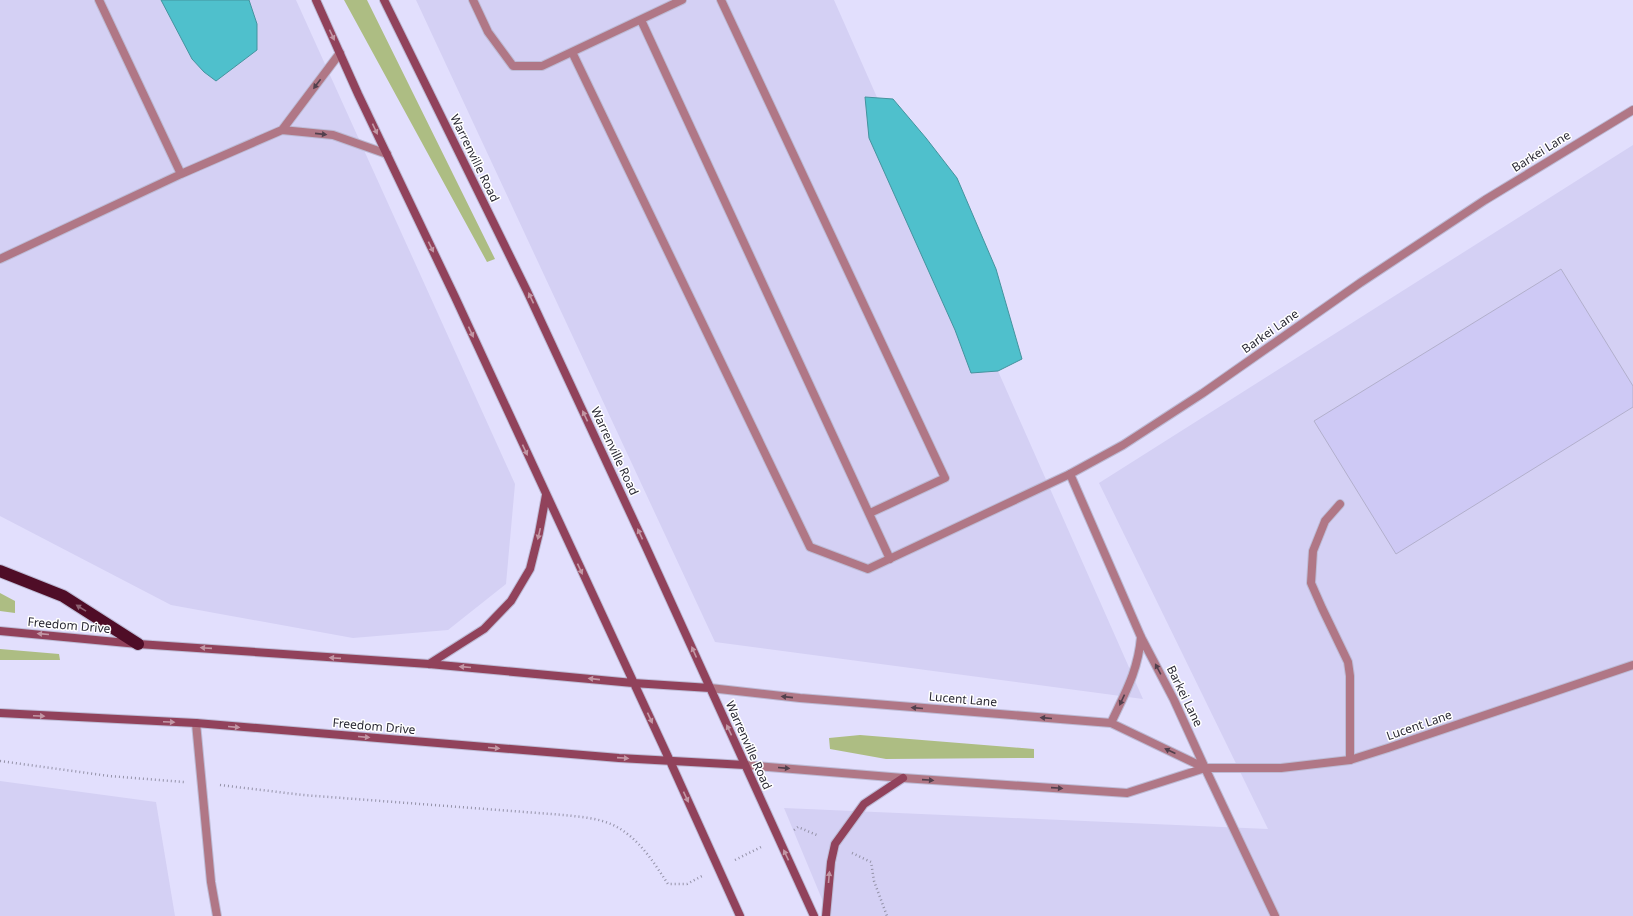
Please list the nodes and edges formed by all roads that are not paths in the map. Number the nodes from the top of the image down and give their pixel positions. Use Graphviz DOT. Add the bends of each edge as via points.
graph roads {
  1 [pos="99,0"];
  2 [pos="316,0"];
  3 [pos="384,0"];
  4 [pos="473,0"];
  5 [pos="682,0"];
  6 [pos="721,0"];
  7 [pos="641,20"];
  8 [pos="572,52"];
  9 [pos="340,53"];
  10 [pos="1633,110"];
  11 [pos="282,130"];
  12 [pos="386,154"];
  13 [pos="181,174"];
  14 [pos="0,259"];
  15 [pos="1070,474"];
  16 [pos="546,496"];
  17 [pos="1340,504"];
  18 [pos="870,513"];
  19 [pos="890,559"];
  20 [pos="0,571"];
  21 [pos="0,631"];
  22 [pos="1141,637"];
  23 [pos="138,644"];
  24 [pos="429,664"];
  25 [pos="1633,665"];
  26 [pos="633,683"];
  27 [pos="710,688"];
  28 [pos="0,713"];
  29 [pos="196,723"];
  30 [pos="1111,723"];
  31 [pos="1350,760"];
  32 [pos="670,761"];
  33 [pos="745,765"];
  34 [pos="1205,768"];
  35 [pos="902,778"];
  36 [pos="217,916"];
  37 [pos="740,916"];
  38 [pos="814,916"];
  39 [pos="826,916"];
  40 [pos="1275,916"];
  1 -- 13 [label="street"];
  2 -- 9 [label="main road, one-way"];
  27 -- 3 [label="main road, Warrenville Road, one-way" via="527,291"];
  4 -- 8 [label="street" via="488,32 513,66 542,66"];
  5 -- 7 [label="street"];
  6 -- 18 [label="street" via="945,478"];
  7 -- 8 [label="street"];
  7 -- 18 [label="street"];
  8 -- 19 [label="street" via="810,547 868,569"];
  9 -- 11 [label="street, one-way"];
  9 -- 12 [label="main road, one-way"];
  10 -- 15 [label="street, Barkei Lane" via="1484,200 1360,283 1203,394 1123,445"];
  11 -- 12 [label="street, one-way" via="333,135"];
  11 -- 13 [label="street"];
  12 -- 16 [label="main road, one-way"];
  13 -- 14 [label="street"];
  15 -- 19 [label="street"];
  15 -- 22 [label="street, Barkei Lane"];
  16 -- 24 [label="main road, one-way" via="530,569 511,601 484,629"];
  16 -- 26 [label="main road, one-way"];
  17 -- 31 [label="street" via="1325,522 1313,551 1312,583 1348,662"];
  18 -- 19 [label="street"];
  23 -- 20 [label="highway, one-way" via="63,596"];
  23 -- 21 [label="main road, Freedom Drive, one-way"];
  22 -- 30 [label="street, Barkei Lane, one-way" via="1139,657 1132,678"];
  34 -- 22 [label="street, Barkei Lane, one-way"];
  24 -- 23 [label="main road, Freedom Drive, one-way"];
  26 -- 24 [label="main road, Freedom Drive, one-way"];
  25 -- 31 [label="street, Lucent Lane"];
  26 -- 27 [label="main road, Freedom Drive"];
  26 -- 32 [label="main road, one-way"];
  30 -- 27 [label="street, Lucent Lane, one-way" via="808,699"];
  33 -- 27 [label="main road, Warrenville Road, one-way"];
  28 -- 29 [label="main road, Freedom Drive, one-way"];
  29 -- 32 [label="main road, Freedom Drive, one-way"];
  29 -- 36 [label="street" via="211,882"];
  34 -- 30 [label="street, Lucent Lane, one-way"];
  31 -- 34 [label="street, Lucent Lane" via="1281,768"];
  32 -- 33 [label="main road, Freedom Drive"];
  32 -- 37 [label="main road, one-way"];
  33 -- 35 [label="street, Lucent Lane, one-way"];
  38 -- 33 [label="main road, Warrenville Road, one-way"];
  35 -- 34 [label="street, Lucent Lane, one-way" via="1127,793"];
  34 -- 40 [label="street, Barkei Lane"];
  39 -- 35 [label="main road, one-way" via="835,844 864,804"];
}
